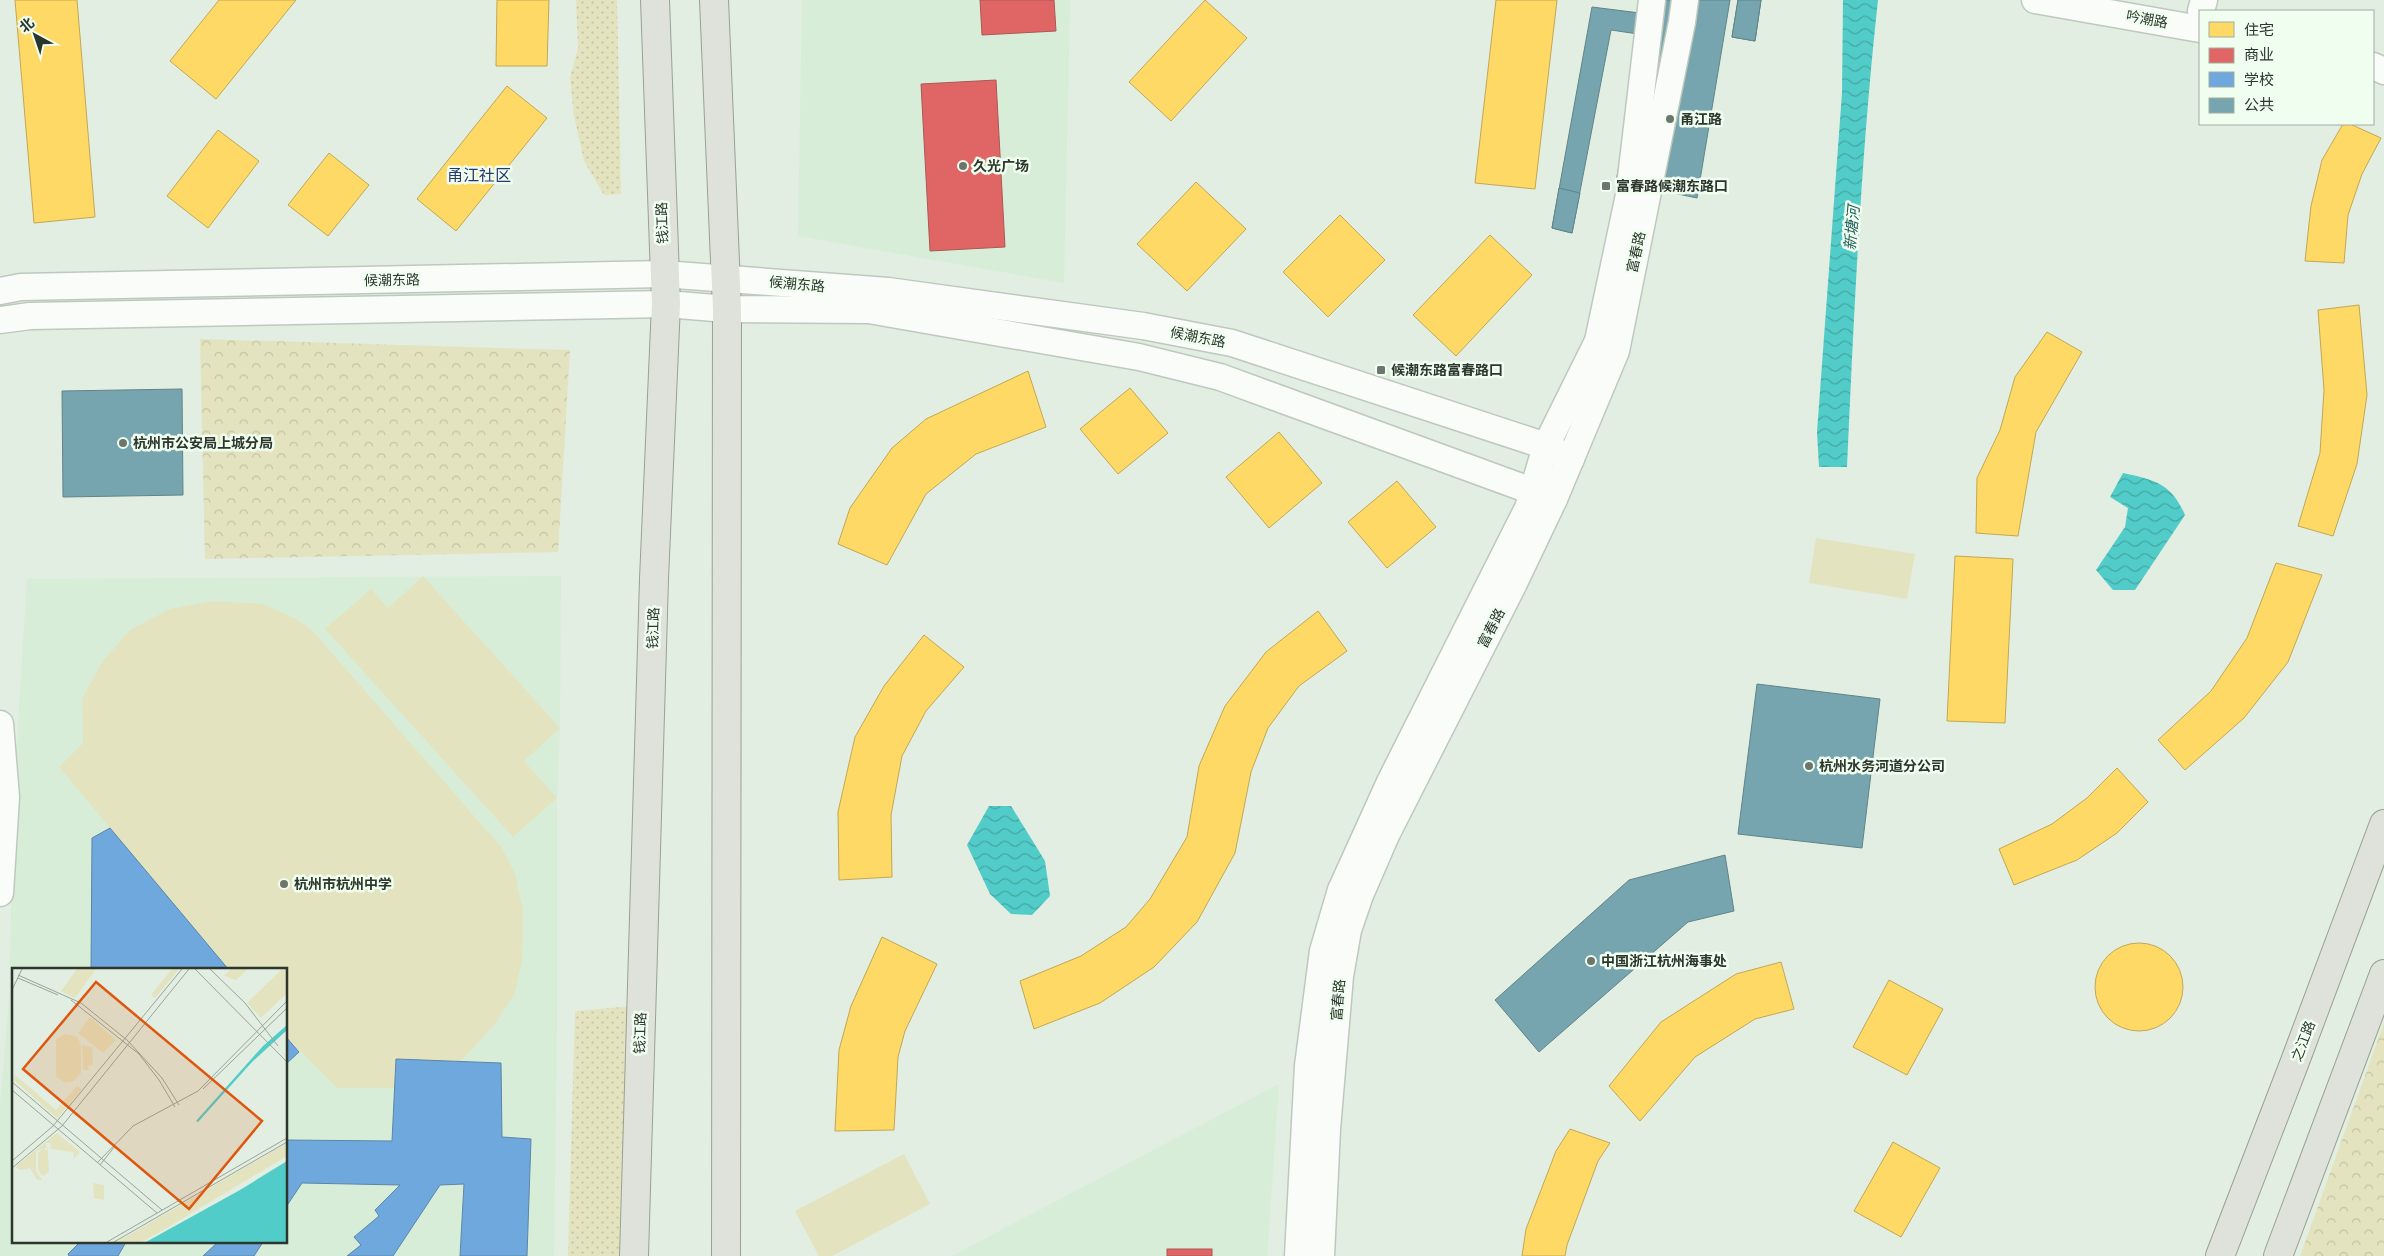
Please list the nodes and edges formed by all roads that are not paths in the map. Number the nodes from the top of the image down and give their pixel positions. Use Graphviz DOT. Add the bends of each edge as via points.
graph roads {
  1 [pos="655,0"];
  2 [pos="714,0"];
  3 [pos="1652,0"];
  4 [pos="1685,0"];
  5 [pos="2035,0"];
  6 [pos="2199,20"];
  7 [pos="663,274"];
  8 [pos="726,278"];
  9 [pos="0,291"];
  10 [pos="666,304"];
  11 [pos="727,309"];
  12 [pos="0,320"];
  13 [pos="1546,446"];
  14 [pos="1571,459"];
  15 [pos="1543,496"];
  16 [pos="0,724"];
  17 [pos="2384,824"];
  18 [pos="0,893"];
  19 [pos="2384,974"];
  20 [pos="634,1256"];
  21 [pos="726,1256"];
  22 [pos="1298,1256"];
  23 [pos="1321,1256"];
  24 [pos="2220,1256"];
  25 [pos="2278,1256"];
  1 -- 7 [label="main road, 钱江路"];
  2 -- 8 [label="main road"];
  3 -- 13 [label="street, 富春路" via="1629,195 1598,341"];
  4 -- 14 [label="street, 富春路" via="1616,350"];
  5 -- 6 [label="street, 吟潮路"];
  7 -- 8 [label="street, 候潮东路"];
  7 -- 9 [label="street, 候潮东路" via="21,287"];
  7 -- 10 [label="main road, 钱江路"];
  8 -- 11 [label="main road"];
  8 -- 13 [label="street, 候潮东路" via="898,292 1143,326 1232,343"];
  10 -- 11 [label="street, 候潮东路"];
  10 -- 12 [label="street, 候潮东路" via="50,316"];
  10 -- 20 [label="main road, 钱江路"];
  11 -- 15 [label="street, 候潮东路" via="869,310 1139,357 1220,377"];
  11 -- 21 [label="main road"];
  13 -- 14 [label="street, 候潮东路"];
  13 -- 15 [label="street, 富春路"];
  14 -- 15 [label="street, 富春路"];
  15 -- 22 [label="street, 富春路" via="1528,508 1390,782 1341,890 1323,951 1308,1066"];
  15 -- 23 [label="street, 富春路" via="1514,583 1386,835 1348,930 1338,995"];
  16 -- 18 [label="street" via="6,797"];
  17 -- 24 [label="main road, 之江路"];
  19 -- 25 [label="main road"];
}
